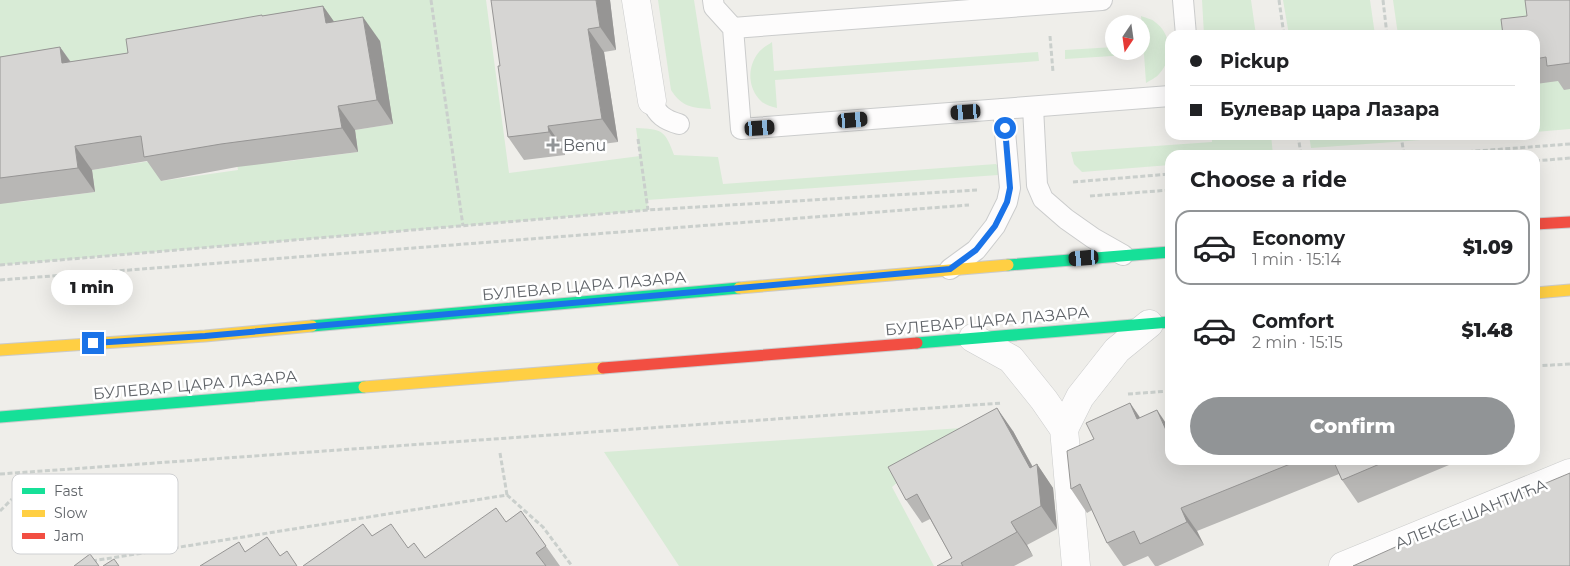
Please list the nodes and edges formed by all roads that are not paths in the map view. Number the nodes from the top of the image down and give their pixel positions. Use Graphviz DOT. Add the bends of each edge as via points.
graph roads {
  1 [pos="636,0"];
  2 [pos="712,0"];
  3 [pos="1102,0"];
  4 [pos="1183,0"];
  5 [pos="733,28"];
  6 [pos="1186,30"];
  7 [pos="1165,96"];
  8 [pos="652,101"];
  9 [pos="1033,107"];
  10 [pos="1003,109"];
  11 [pos="678,124"];
  12 [pos="1570,222"];
  13 [pos="1540,224"];
  14 [pos="1165,252"];
  15 [pos="1123,255"];
  16 [pos="950,269"];
  17 [pos="1570,290"];
  18 [pos="1540,293"];
  19 [pos="1159,323"];
  20 [pos="973,338"];
  21 [pos="0,350"];
  22 [pos="0,417"];
  23 [pos="1064,429"];
  24 [pos="1570,473"];
  25 [pos="1076,566"];
  26 [pos="1343,566"];
  1 -- 8 [label="street"];
  2 -- 5 [label="lane" via="714,7"];
  3 -- 5 [label="lane"];
  4 -- 6 [label="lane"];
  5 -- 10 [label="lane" via="741,129"];
  7 -- 9 [label="lane"];
  8 -- 11 [label="lane" via="661,117"];
  9 -- 10 [label="lane"];
  9 -- 15 [label="lane" via="1040,192 1066,219"];
  10 -- 16 [label="lane" via="1008,195 995,226 976,250"];
  12 -- 13 [label="main road"];
  14 -- 15 [label="main road, БУЛЕВАР ЦАРА ЛАЗАРА"];
  15 -- 16 [label="main road, БУЛЕВАР ЦАРА ЛАЗАРА"];
  16 -- 21 [label="main road, БУЛЕВАР ЦАРА ЛАЗАРА" via="205,336"];
  17 -- 18 [label="main road"];
  19 -- 20 [label="main road, БУЛЕВАР ЦАРА ЛАЗАРА"];
  19 -- 23 [label="street" via="1118,350 1080,397"];
  20 -- 22 [label="main road, БУЛЕВАР ЦАРА ЛАЗАРА"];
  20 -- 23 [label="street" via="1011,359"];
  23 -- 25 [label="street"];
  24 -- 26 [label="street, АЛЕКСЕ ШАНТИЋА"];
}
